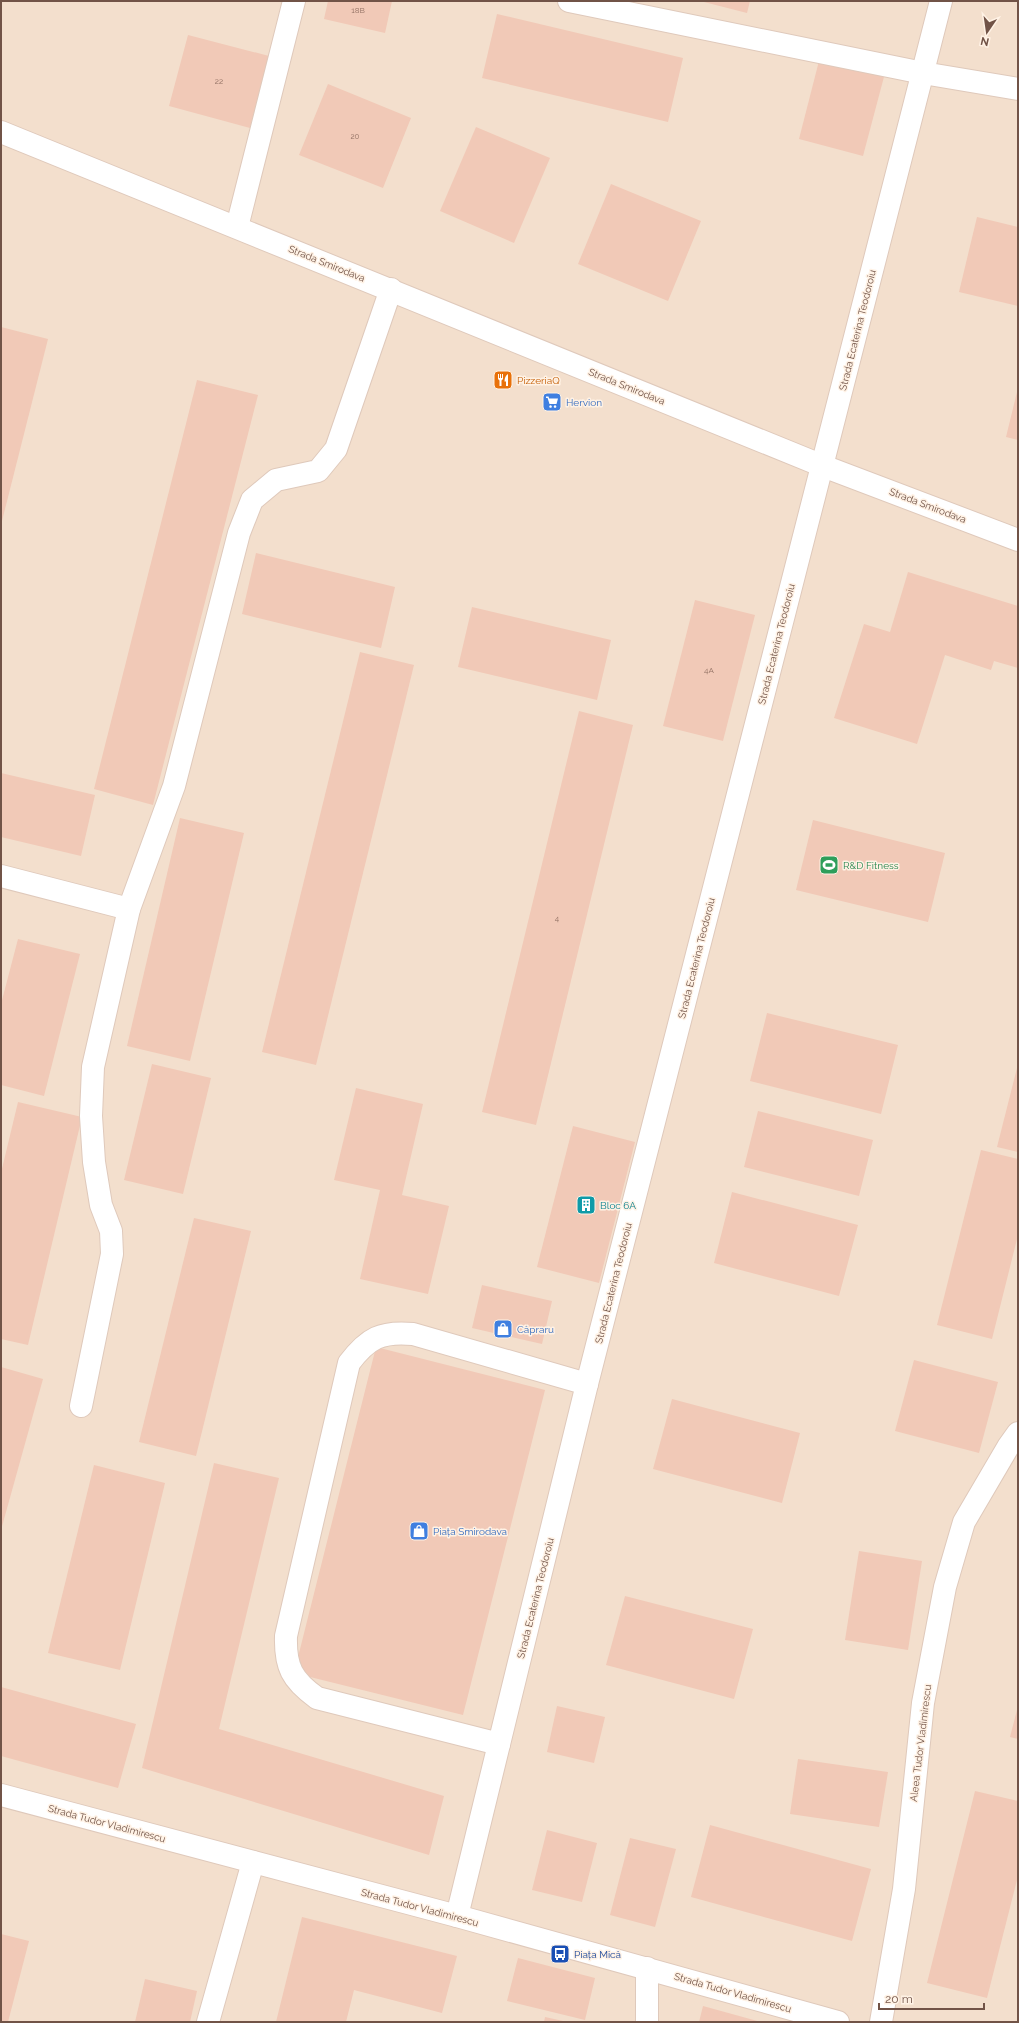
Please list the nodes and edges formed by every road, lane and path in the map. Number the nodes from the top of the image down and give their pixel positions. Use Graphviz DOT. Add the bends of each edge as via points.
graph roads {
  1 [pos="294,1"];
  2 [pos="569,1"];
  3 [pos="942,1"];
  4 [pos="922,73"];
  5 [pos="1018,89"];
  6 [pos="1,132"];
  7 [pos="237,227"];
  8 [pos="391,290"];
  9 [pos="822,466"];
  10 [pos="1018,540"];
  11 [pos="1,876"];
  12 [pos="129,909"];
  13 [pos="587,1384"];
  14 [pos="81,1406"];
  15 [pos="1018,1433"];
  16 [pos="499,1744"];
  17 [pos="1,1796"];
  18 [pos="253,1862"];
  19 [pos="457,1916"];
  20 [pos="647,1968"];
  21 [pos="208,2022"];
  22 [pos="647,2022"];
  23 [pos="838,2022"];
  24 [pos="881,2022"];
  1 -- 7 [label="street"];
  2 -- 4 [label="street"];
  3 -- 4 [label="street, Strada Ecaterina Teodoroiu"];
  4 -- 5 [label="street"];
  4 -- 9 [label="street, Strada Ecaterina Teodoroiu"];
  6 -- 7 [label="street, Strada Smirodava"];
  7 -- 8 [label="street, Strada Smirodava"];
  8 -- 9 [label="street, Strada Smirodava"];
  8 -- 12 [label="street" via="336,449 318,471 276,480 252,500 239,533 174,786"];
  9 -- 10 [label="street, Strada Smirodava"];
  9 -- 13 [label="street, Strada Ecaterina Teodoroiu"];
  11 -- 12 [label="street"];
  12 -- 14 [label="street" via="93,1067 91,1116 94,1162 100,1205 111,1231 112,1254"];
  13 -- 16 [label="street, Strada Ecaterina Teodoroiu"];
  13 -- 16 [label="street" via="413,1334 397,1332 376,1337 366,1343 349,1363 286,1636 285,1655 291,1673 301,1687 317,1698"];
  15 -- 24 [label="street, Aleea Tudor Vladimirescu" via="964,1522 945,1587 922,1703 904,1889"];
  16 -- 19 [label="street, Strada Ecaterina Teodoroiu"];
  17 -- 18 [label="street, Strada Tudor Vladimirescu"];
  18 -- 19 [label="street, Strada Tudor Vladimirescu"];
  18 -- 21 [label="street"];
  19 -- 20 [label="street, Strada Tudor Vladimirescu"];
  20 -- 22 [label="street"];
  20 -- 23 [label="street, Strada Tudor Vladimirescu"];
}
